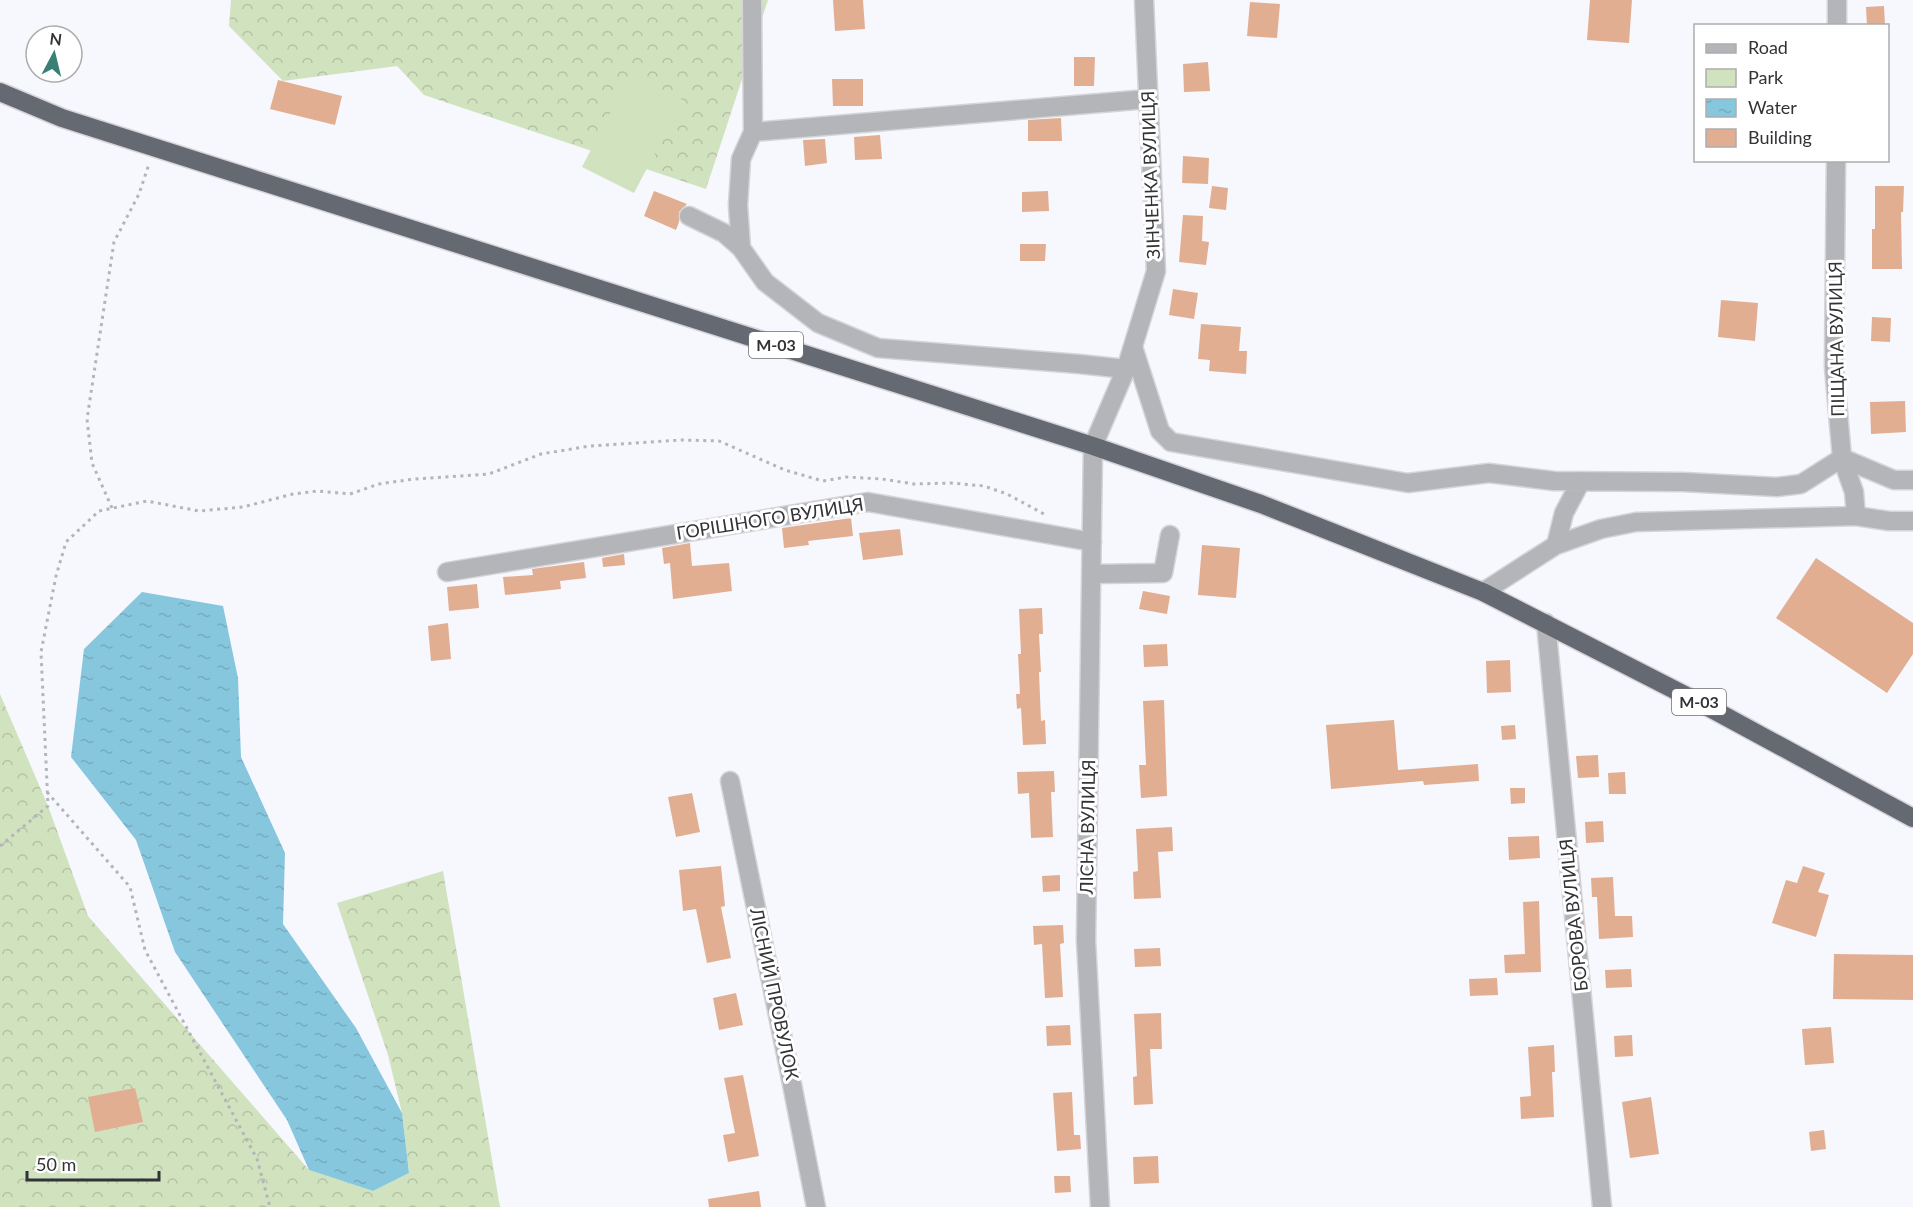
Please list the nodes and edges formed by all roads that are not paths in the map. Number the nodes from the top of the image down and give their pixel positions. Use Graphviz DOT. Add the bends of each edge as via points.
graph roads {
  1 [pos="752,0"];
  2 [pos="1144,0"];
  3 [pos="1837,0"];
  4 [pos="1837,24"];
  5 [pos="0,92"];
  6 [pos="1148,99"];
  7 [pos="753,132"];
  8 [pos="1836,162"];
  9 [pos="689,216"];
  10 [pos="741,248"];
  11 [pos="1133,347"];
  12 [pos="1126,369"];
  13 [pos="1093,446"];
  14 [pos="1842,458"];
  15 [pos="1913,480"];
  16 [pos="1581,482"];
  17 [pos="1856,516"];
  18 [pos="1913,521"];
  19 [pos="1170,535"];
  20 [pos="1092,542"];
  21 [pos="1556,545"];
  22 [pos="447,572"];
  23 [pos="1092,574"];
  24 [pos="1483,592"];
  25 [pos="1546,623"];
  26 [pos="730,781"];
  27 [pos="1913,818"];
  28 [pos="816,1207"];
  29 [pos="1100,1207"];
  30 [pos="1602,1207"];
  1 -- 7 [label="street"];
  2 -- 6 [label="street, ЗІНЧЕНКА ВУЛИЦЯ"];
  3 -- 4 [label="street"];
  5 -- 13 [label="highway, М-03" via="62,118"];
  6 -- 7 [label="street"];
  6 -- 11 [label="street, ЗІНЧЕНКА ВУЛИЦЯ" via="1156,271"];
  7 -- 10 [label="street" via="741,159"];
  8 -- 14 [label="street, ПІЩАНА ВУЛИЦЯ" via="1834,367"];
  9 -- 10 [label="street" via="724,233"];
  10 -- 12 [label="street" via="765,282 818,323 878,348"];
  11 -- 12 [label="street, ЗІНЧЕНКА ВУЛИЦЯ"];
  11 -- 16 [label="street" via="1160,431 1171,442 1408,483 1489,473"];
  12 -- 13 [label="street, ЗІНЧЕНКА ВУЛИЦЯ"];
  13 -- 20 [label="street, ЛІСНА ВУЛИЦЯ"];
  13 -- 24 [label="highway, М-03" via="1261,504"];
  14 -- 15 [label="street" via="1894,480"];
  14 -- 16 [label="street" via="1801,484 1777,487"];
  14 -- 17 [label="street, ПІЩАНА ВУЛИЦЯ" via="1854,492"];
  16 -- 21 [label="street" via="1564,513"];
  17 -- 18 [label="street"];
  17 -- 21 [label="street" via="1636,522"];
  19 -- 23 [label="street" via="1163,573"];
  20 -- 22 [label="street, ГОРІШНОГО ВУЛИЦЯ" via="868,502"];
  20 -- 23 [label="street, ЛІСНА ВУЛИЦЯ"];
  21 -- 24 [label="street"];
  23 -- 29 [label="street, ЛІСНА ВУЛИЦЯ" via="1086,939"];
  24 -- 25 [label="highway, М-03"];
  25 -- 27 [label="highway, М-03"];
  25 -- 30 [label="street, БОРОВА ВУЛИЦЯ"];
  26 -- 28 [label="street, ЛІСНИЙ ПРОВУЛОК"];
}
